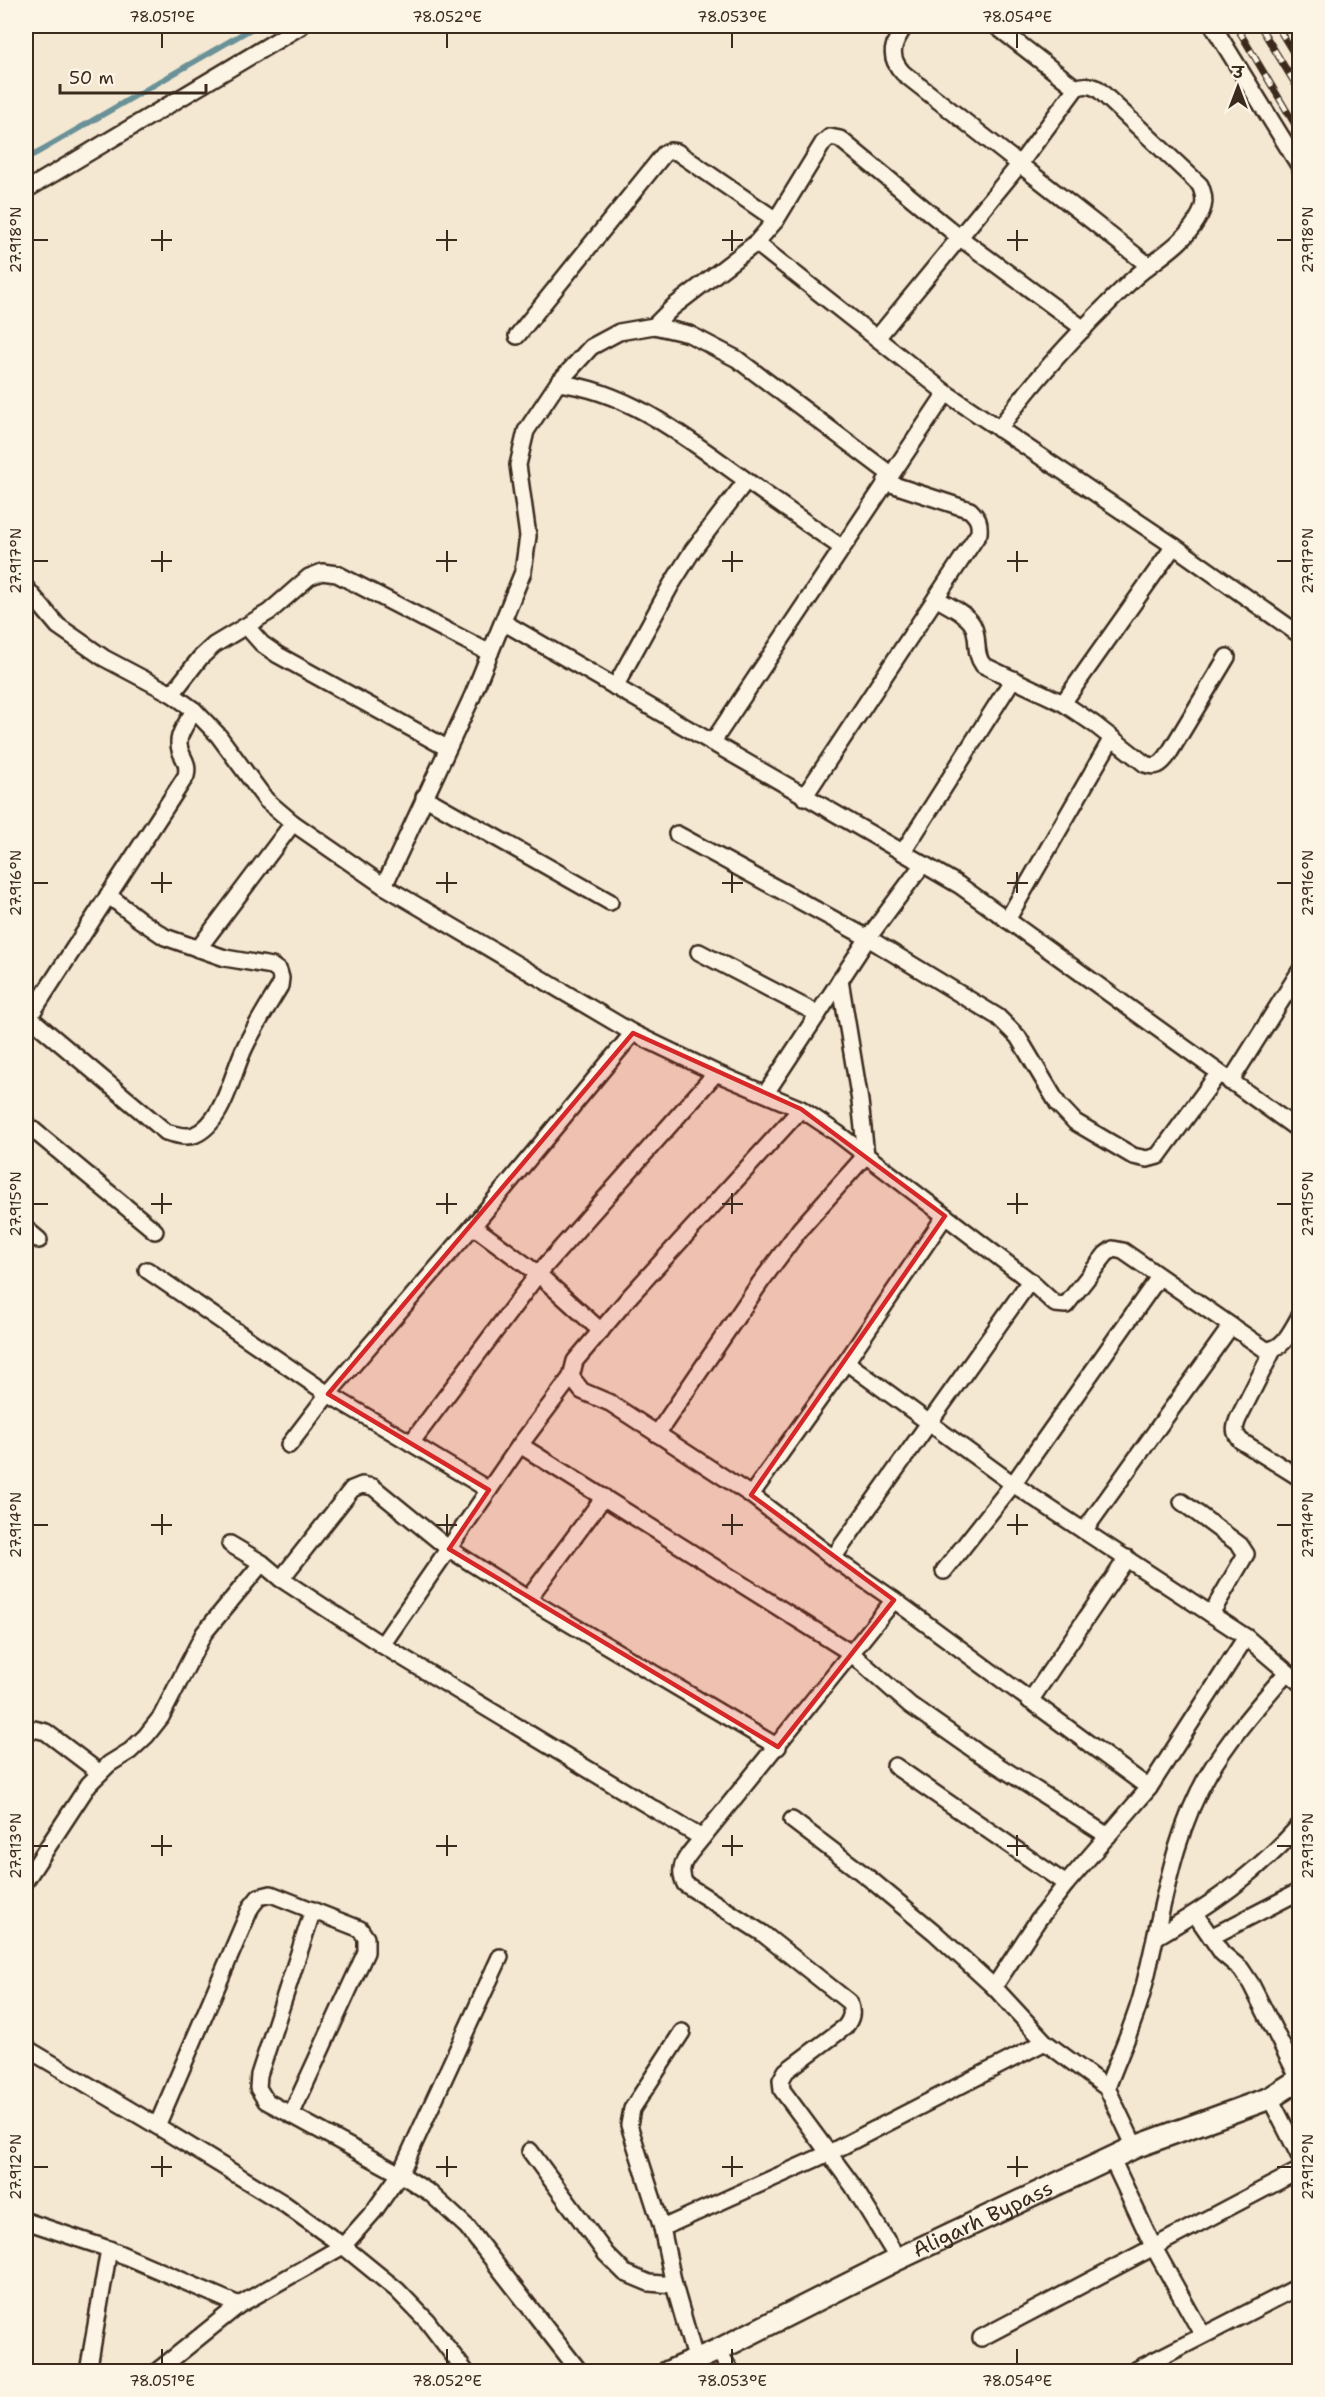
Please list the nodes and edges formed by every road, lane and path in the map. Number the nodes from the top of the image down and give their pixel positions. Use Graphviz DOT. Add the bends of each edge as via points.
graph roads {
  1 [pos="302,26"];
  2 [pos="905,26"];
  3 [pos="996,26"];
  4 [pos="1213,26"];
  5 [pos="1076,88"];
  6 [pos="1018,165"];
  7 [pos="1299,167"];
  8 [pos="26,190"];
  9 [pos="776,220"];
  10 [pos="959,237"];
  11 [pos="756,243"];
  12 [pos="1148,265"];
  13 [pos="654,326"];
  14 [pos="1084,329"];
  15 [pos="517,336"];
  16 [pos="877,338"];
  17 [pos="558,383"];
  18 [pos="946,393"];
  19 [pos="999,429"];
  20 [pos="887,478"];
  21 [pos="746,481"];
  22 [pos="1174,546"];
  23 [pos="841,547"];
  24 [pos="26,588"];
  25 [pos="936,598"];
  26 [pos="502,622"];
  27 [pos="247,627"];
  28 [pos="1299,635"];
  29 [pos="490,653"];
  30 [pos="1227,657"];
  31 [pos="1013,679"];
  32 [pos="615,687"];
  33 [pos="172,694"];
  34 [pos="1063,703"];
  35 [pos="194,710"];
  36 [pos="1112,738"];
  37 [pos="712,743"];
  38 [pos="447,748"];
  39 [pos="804,796"];
  40 [pos="424,797"];
  41 [pos="293,824"];
  42 [pos="677,834"];
  43 [pos="903,852"];
  44 [pos="923,864"];
  45 [pos="384,886"];
  46 [pos="108,895"];
  47 [pos="610,902"];
  48 [pos="1007,920"];
  49 [pos="868,938"];
  50 [pos="198,949"];
  51 [pos="699,952"];
  52 [pos="1299,971"];
  53 [pos="840,980"];
  54 [pos="818,1014"];
  55 [pos="27,1019"];
  56 [pos="633,1032"];
  57 [pos="716,1073"];
  58 [pos="1224,1078"];
  59 [pos="766,1093"];
  60 [pos="801,1109"];
  61 [pos="26,1124"];
  62 [pos="1299,1131"];
  63 [pos="866,1155"];
  64 [pos="945,1216"];
  65 [pos="473,1226"];
  66 [pos="26,1229"];
  67 [pos="155,1231"];
  68 [pos="39,1240"];
  69 [pos="147,1270"];
  70 [pos="538,1274"];
  71 [pos="1159,1277"];
  72 [pos="1030,1281"];
  73 [pos="1299,1316"];
  74 [pos="1231,1326"];
  75 [pos="601,1331"];
  76 [pos="1273,1350"];
  77 [pos="846,1362"];
  78 [pos="571,1377"];
  79 [pos="328,1394"];
  80 [pos="929,1422"];
  81 [pos="657,1434"];
  82 [pos="411,1443"];
  83 [pos="289,1445"];
  84 [pos="520,1445"];
  85 [pos="1299,1478"];
  86 [pos="1012,1484"];
  87 [pos="489,1490"];
  88 [pos="751,1495"];
  89 [pos="603,1497"];
  90 [pos="1182,1502"];
  91 [pos="1084,1531"];
  92 [pos="230,1544"];
  93 [pos="450,1548"];
  94 [pos="833,1558"];
  95 [pos="1127,1558"];
  96 [pos="262,1563"];
  97 [pos="944,1571"];
  98 [pos="281,1579"];
  99 [pos="528,1599"];
  100 [pos="894,1600"];
  101 [pos="1211,1614"];
  102 [pos="1246,1637"];
  103 [pos="382,1644"];
  104 [pos="851,1653"];
  105 [pos="1287,1672"];
  106 [pos="1299,1683"];
  107 [pos="1030,1701"];
  108 [pos="26,1735"];
  109 [pos="778,1747"];
  110 [pos="895,1766"];
  111 [pos="99,1773"];
  112 [pos="1149,1788"];
  113 [pos="792,1820"];
  114 [pos="1299,1825"];
  115 [pos="1108,1836"];
  116 [pos="702,1838"];
  117 [pos="26,1880"];
  118 [pos="1066,1884"];
  119 [pos="1299,1891"];
  120 [pos="313,1910"];
  121 [pos="1195,1914"];
  122 [pos="1156,1937"];
  123 [pos="1211,1937"];
  124 [pos="500,1957"];
  125 [pos="994,1988"];
  126 [pos="682,2032"];
  127 [pos="1045,2042"];
  128 [pos="26,2048"];
  129 [pos="1299,2079"];
  130 [pos="1107,2088"];
  131 [pos="1270,2098"];
  132 [pos="291,2115"];
  133 [pos="157,2126"];
  134 [pos="1135,2147"];
  135 [pos="530,2151"];
  136 [pos="829,2153"];
  137 [pos="1299,2157"];
  138 [pos="1112,2159"];
  139 [pos="1299,2170"];
  140 [pos="400,2174"];
  141 [pos="26,2221"];
  142 [pos="662,2228"];
  143 [pos="343,2246"];
  144 [pos="1153,2246"];
  145 [pos="109,2249"];
  146 [pos="898,2259"];
  147 [pos="674,2285"];
  148 [pos="1299,2286"];
  149 [pos="239,2305"];
  150 [pos="1202,2334"];
  151 [pos="981,2338"];
  152 [pos="718,2350"];
  153 [pos="695,2358"];
  154 [pos="88,2372"];
  155 [pos="156,2372"];
  156 [pos="466,2372"];
  157 [pos="580,2372"];
  158 [pos="669,2372"];
  159 [pos="731,2372"];
  160 [pos="1132,2372"];
  1 -- 8 [label="street"];
  2 -- 6 [label="street" via="896,39 895,64"];
  3 -- 5 [label="street"];
  4 -- 7 [label="street"];
  5 -- 6 [label="street"];
  5 -- 12 [label="street" via="1083,85 1098,89 1200,186 1205,196 1204,208 1181,241"];
  6 -- 10 [label="street"];
  6 -- 12 [label="street"];
  9 -- 10 [label="street" via="830,137 840,139"];
  9 -- 11 [label="street"];
  9 -- 15 [label="street" via="670,151"];
  10 -- 14 [label="street"];
  10 -- 16 [label="street"];
  11 -- 13 [label="street"];
  11 -- 16 [label="street"];
  12 -- 14 [label="street"];
  13 -- 17 [label="street" via="619,332 591,347"];
  13 -- 20 [label="street" via="688,334 737,359"];
  14 -- 19 [label="street" via="1038,377"];
  16 -- 18 [label="street"];
  17 -- 21 [label="street" via="582,386 630,404 702,448"];
  17 -- 26 [label="street" via="526,431 518,465 528,536 523,572"];
  18 -- 19 [label="street"];
  18 -- 20 [label="street"];
  19 -- 22 [label="street"];
  20 -- 23 [label="street"];
  20 -- 25 [label="street" via="970,510 980,524 980,533"];
  21 -- 23 [label="street"];
  21 -- 32 [label="street" via="693,550"];
  22 -- 28 [label="street"];
  22 -- 34 [label="street"];
  23 -- 37 [label="street"];
  24 -- 33 [label="street" via="58,626 104,658"];
  25 -- 31 [label="street" via="969,619 983,665"];
  25 -- 39 [label="street"];
  26 -- 29 [label="street"];
  26 -- 32 [label="street"];
  27 -- 29 [label="street" via="309,577 322,572 337,574"];
  27 -- 33 [label="street" via="214,645"];
  27 -- 38 [label="street" via="278,655"];
  29 -- 38 [label="street"];
  30 -- 36 [label="street" via="1162,764 1145,764"];
  31 -- 34 [label="street"];
  31 -- 43 [label="street"];
  32 -- 37 [label="street"];
  33 -- 35 [label="street"];
  34 -- 36 [label="street"];
  35 -- 41 [label="street" via="218,735 266,800"];
  35 -- 46 [label="street" via="178,744 187,762 186,776"];
  36 -- 48 [label="street"];
  37 -- 39 [label="street"];
  38 -- 40 [label="street"];
  39 -- 43 [label="street"];
  40 -- 45 [label="street"];
  40 -- 47 [label="street"];
  41 -- 45 [label="street"];
  41 -- 50 [label="street"];
  42 -- 49 [label="street"];
  43 -- 44 [label="street"];
  44 -- 48 [label="street"];
  44 -- 49 [label="street"];
  45 -- 56 [label="street"];
  46 -- 50 [label="street" via="165,936"];
  46 -- 55 [label="street"];
  48 -- 58 [label="street"];
  49 -- 53 [label="street"];
  49 -- 58 [label="street" via="998,1017 1018,1037 1058,1104 1075,1122 1133,1156 1158,1156"];
  50 -- 55 [label="street" via="272,966 282,978 244,1049 222,1104 207,1125 193,1135 166,1132"];
  51 -- 54 [label="street"];
  52 -- 58 [label="street"];
  53 -- 54 [label="street"];
  53 -- 63 [label="street"];
  54 -- 59 [label="street"];
  56 -- 57 [label="street"];
  56 -- 65 [label="street"];
  57 -- 59 [label="street"];
  57 -- 70 [label="street"];
  58 -- 62 [label="street"];
  59 -- 60 [label="street"];
  60 -- 63 [label="street"];
  60 -- 75 [label="street"];
  61 -- 67 [label="street"];
  63 -- 64 [label="street"];
  63 -- 81 [label="street" via="800,1229"];
  64 -- 72 [label="street"];
  64 -- 77 [label="street"];
  65 -- 70 [label="street"];
  65 -- 79 [label="street"];
  66 -- 68 [label="street"];
  69 -- 79 [label="street"];
  70 -- 75 [label="street"];
  70 -- 82 [label="street"];
  71 -- 72 [label="street" via="1123,1251 1113,1249 1066,1305 1055,1305"];
  71 -- 74 [label="street"];
  71 -- 86 [label="street"];
  72 -- 80 [label="street"];
  73 -- 76 [label="street" via="1280,1347"];
  74 -- 76 [label="street" via="1266,1350"];
  74 -- 91 [label="street"];
  75 -- 78 [label="street" via="575,1361"];
  76 -- 85 [label="street" via="1234,1428 1241,1441"];
  77 -- 80 [label="street"];
  77 -- 88 [label="street"];
  78 -- 81 [label="street" via="582,1391 610,1403"];
  78 -- 84 [label="street"];
  79 -- 82 [label="street"];
  79 -- 83 [label="street"];
  80 -- 86 [label="street"];
  80 -- 94 [label="street"];
  81 -- 88 [label="street"];
  82 -- 87 [label="street"];
  84 -- 87 [label="street"];
  84 -- 89 [label="street"];
  86 -- 91 [label="street"];
  86 -- 97 [label="street"];
  87 -- 93 [label="street"];
  88 -- 94 [label="street"];
  89 -- 99 [label="street"];
  89 -- 104 [label="street"];
  90 -- 101 [label="street" via="1240,1545 1246,1554"];
  91 -- 95 [label="street"];
  92 -- 96 [label="street"];
  93 -- 98 [label="street" via="373,1487 362,1485 352,1490"];
  93 -- 99 [label="street"];
  93 -- 103 [label="street"];
  94 -- 100 [label="street"];
  95 -- 101 [label="street"];
  95 -- 107 [label="street"];
  96 -- 98 [label="street"];
  96 -- 111 [label="street" via="204,1633 146,1736"];
  98 -- 103 [label="street"];
  99 -- 109 [label="street"];
  100 -- 104 [label="street"];
  100 -- 107 [label="street"];
  101 -- 102 [label="street"];
  102 -- 105 [label="street"];
  102 -- 112 [label="street"];
  103 -- 116 [label="street"];
  104 -- 109 [label="street"];
  104 -- 115 [label="street" via="910,1705"];
  105 -- 106 [label="street"];
  105 -- 122 [label="street" via="1240,1727 1209,1774 1185,1826 1166,1885"];
  107 -- 112 [label="street"];
  108 -- 111 [label="street" via="34,1729 46,1732"];
  109 -- 116 [label="street"];
  110 -- 118 [label="street"];
  111 -- 117 [label="street"];
  112 -- 115 [label="street"];
  113 -- 125 [label="street" via="934,1932"];
  114 -- 121 [label="street" via="1245,1880"];
  115 -- 118 [label="street"];
  116 -- 136 [label="street" via="682,1864 680,1875 685,1884 762,1933 849,2002 851,2020 845,2027 786,2071 781,2080 782,2090"];
  118 -- 125 [label="street"];
  119 -- 123 [label="street"];
  120 -- 132 [label="street" via="259,2075 258,2088 266,2101"];
  120 -- 132 [label="street" via="360,1929 366,1938 366,1952"];
  120 -- 133 [label="street" via="271,1894 259,1897 251,1907"];
  121 -- 122 [label="street"];
  121 -- 123 [label="street"];
  122 -- 130 [label="street" via="1143,1993"];
  123 -- 129 [label="street" via="1251,1984"];
  124 -- 140 [label="street"];
  125 -- 127 [label="street"];
  126 -- 142 [label="street" via="632,2109 629,2125"];
  127 -- 130 [label="street"];
  127 -- 136 [label="street"];
  128 -- 133 [label="street"];
  129 -- 131 [label="main road, Aligarh Bypass"];
  130 -- 134 [label="street"];
  131 -- 134 [label="main road, Aligarh Bypass"];
  131 -- 137 [label="street"];
  132 -- 140 [label="street"];
  133 -- 143 [label="street" via="283,2203"];
  134 -- 138 [label="main road, Aligarh Bypass"];
  135 -- 147 [label="street" via="606,2254 625,2273 649,2283"];
  136 -- 142 [label="street"];
  136 -- 146 [label="street"];
  138 -- 144 [label="street"];
  138 -- 146 [label="main road, Aligarh Bypass"];
  139 -- 144 [label="street"];
  140 -- 143 [label="street" via="375,2211"];
  140 -- 157 [label="street" via="430,2193 467,2227"];
  141 -- 145 [label="street"];
  142 -- 147 [label="street"];
  143 -- 149 [label="street"];
  143 -- 156 [label="street" via="397,2290"];
  144 -- 150 [label="street"];
  144 -- 151 [label="street"];
  145 -- 149 [label="street"];
  145 -- 154 [label="street"];
  146 -- 152 [label="main road, Aligarh Bypass"];
  147 -- 153 [label="street"];
  148 -- 150 [label="street"];
  149 -- 155 [label="street"];
  150 -- 160 [label="street"];
  152 -- 153 [label="main road, Aligarh Bypass"];
  152 -- 159 [label="street"];
  153 -- 158 [label="main road, Aligarh Bypass"];
}
